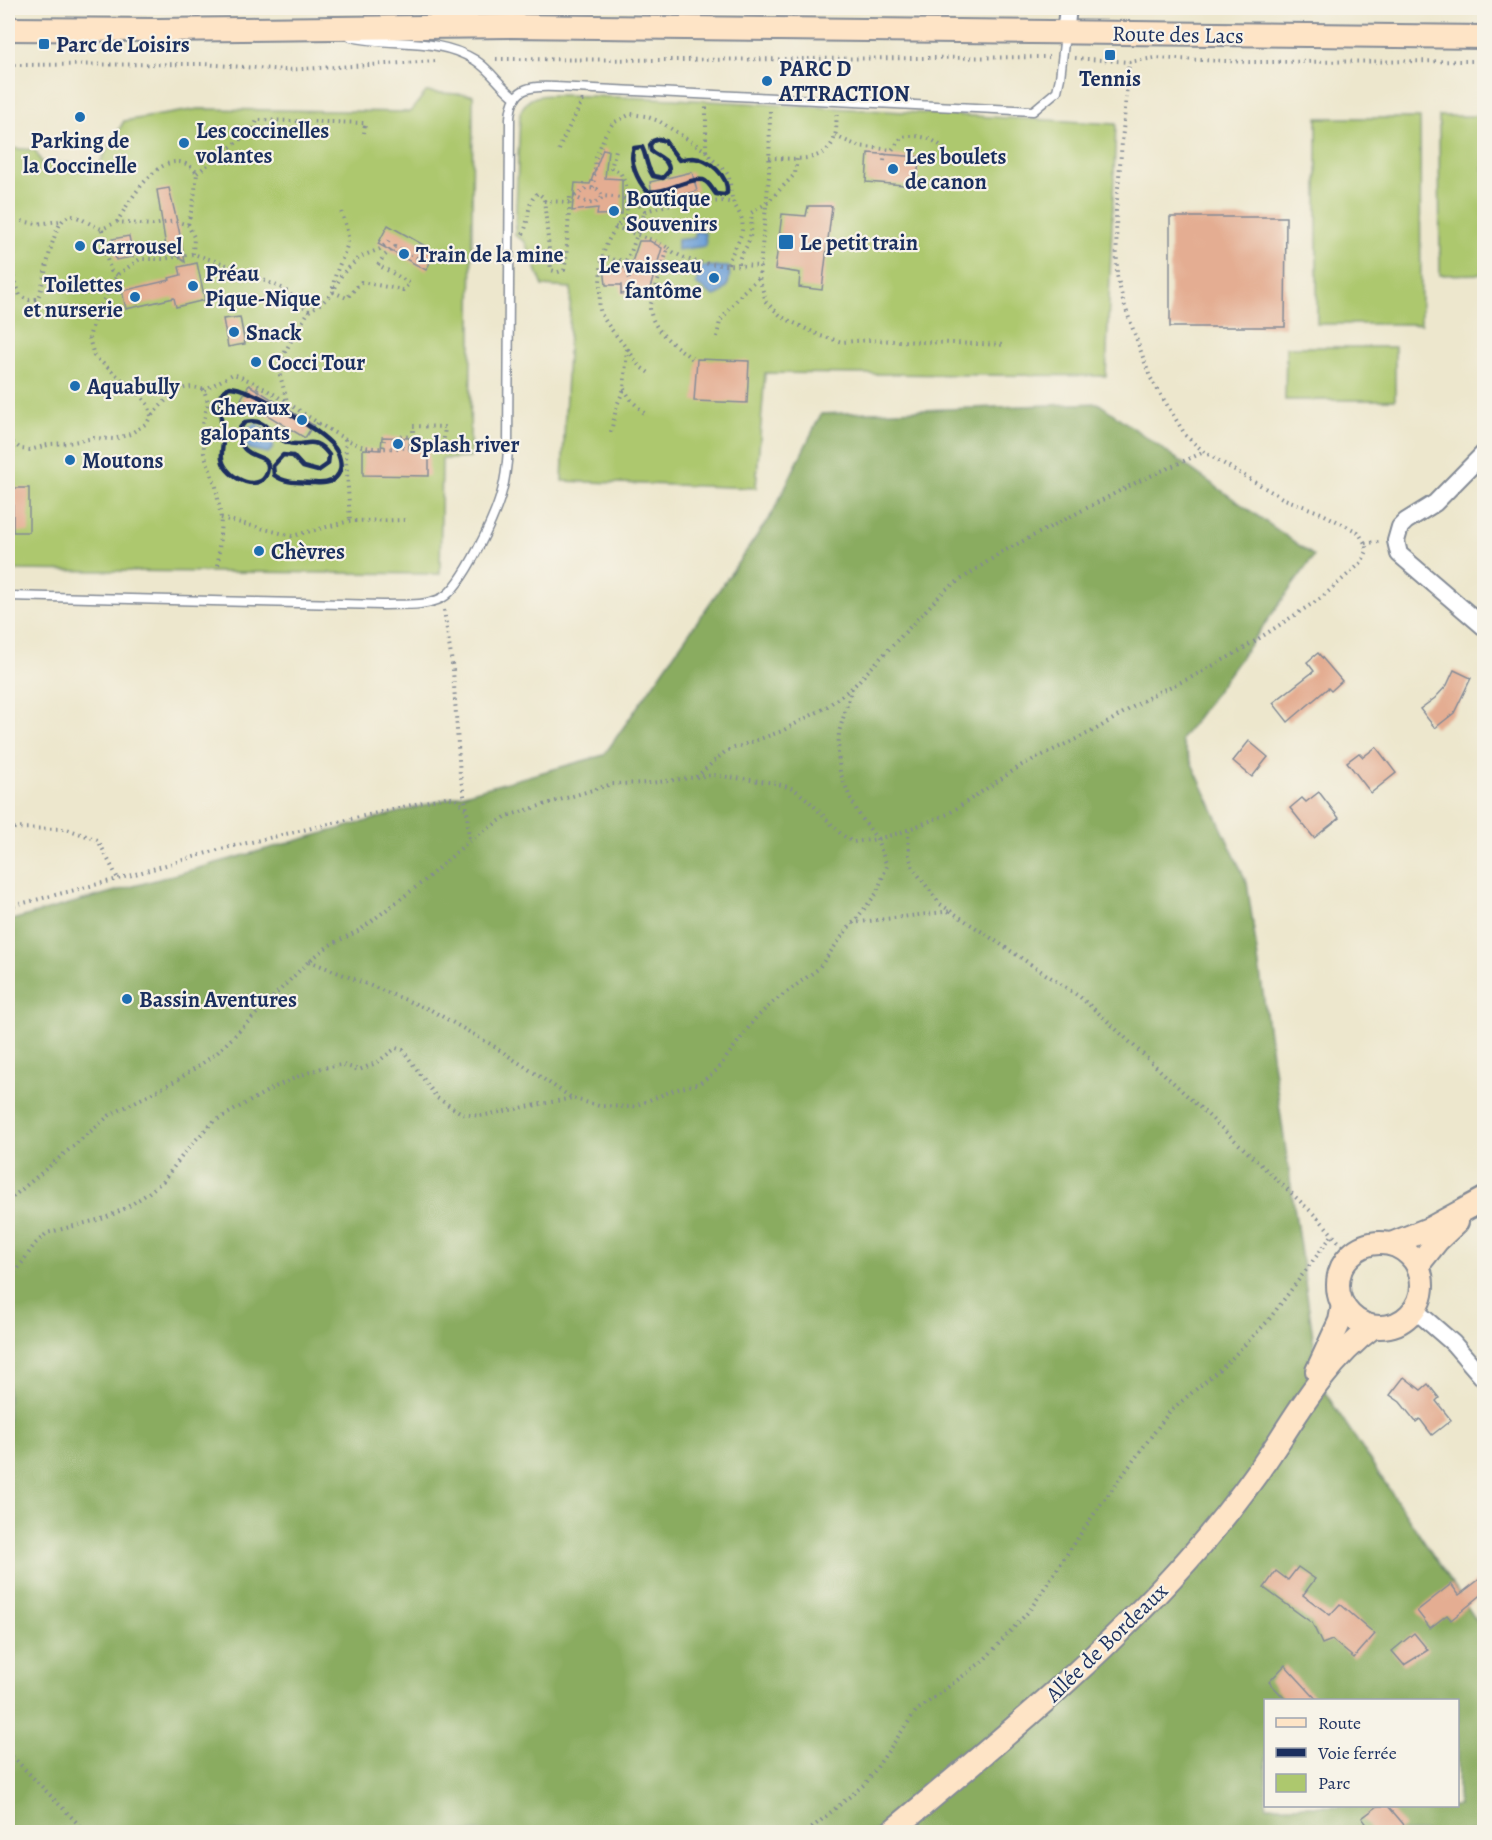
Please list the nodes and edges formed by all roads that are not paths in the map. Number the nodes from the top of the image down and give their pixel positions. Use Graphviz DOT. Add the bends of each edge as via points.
graph roads {
  1 [pos="1068,8"];
  2 [pos="316,28"];
  3 [pos="8,29"];
  4 [pos="1065,33"];
  5 [pos="1485,38"];
  6 [pos="516,98"];
  7 [pos="1485,453"];
  8 [pos="8,596"];
  9 [pos="1485,627"];
  10 [pos="1485,1199"];
  11 [pos="1391,1244"];
  12 [pos="1418,1265"];
  13 [pos="1343,1305"];
  14 [pos="1415,1310"];
  15 [pos="1373,1327"];
  16 [pos="1485,1379"];
  17 [pos="1290,1423"];
  18 [pos="891,1833"];
  1 -- 4 [label="street"];
  2 -- 3 [label="main road, Route des Lacs"];
  2 -- 4 [label="main road, Route des Lacs" via="512,26"];
  2 -- 6 [label="lane" via="370,41 452,49 477,61"];
  4 -- 5 [label="main road, Route des Lacs"];
  4 -- 6 [label="lane" via="1057,91 1034,111 546,87 528,88"];
  6 -- 8 [label="lane" via="510,118 505,479 493,517 456,585 443,597 420,604 382,605"];
  7 -- 9 [label="street" via="1435,503 1406,521 1396,541 1399,554"];
  10 -- 11 [label="main road"];
  10 -- 12 [label="main road" via="1443,1235"];
  11 -- 12 [label="main road" via="1408,1253"];
  11 -- 13 [label="main road" via="1368,1244 1350,1255 1338,1282"];
  12 -- 14 [label="main road" via="1422,1288"];
  13 -- 15 [label="main road" via="1359,1322"];
  13 -- 17 [label="main road, Allée de Bordeaux" via="1326,1353"];
  14 -- 15 [label="main road" via="1401,1322"];
  14 -- 16 [label="street" via="1453,1343"];
  15 -- 17 [label="main road, Allée de Bordeaux" via="1339,1357"];
  17 -- 18 [label="main road, Allée de Bordeaux" via="1222,1519 1152,1600 1017,1725"];
}
